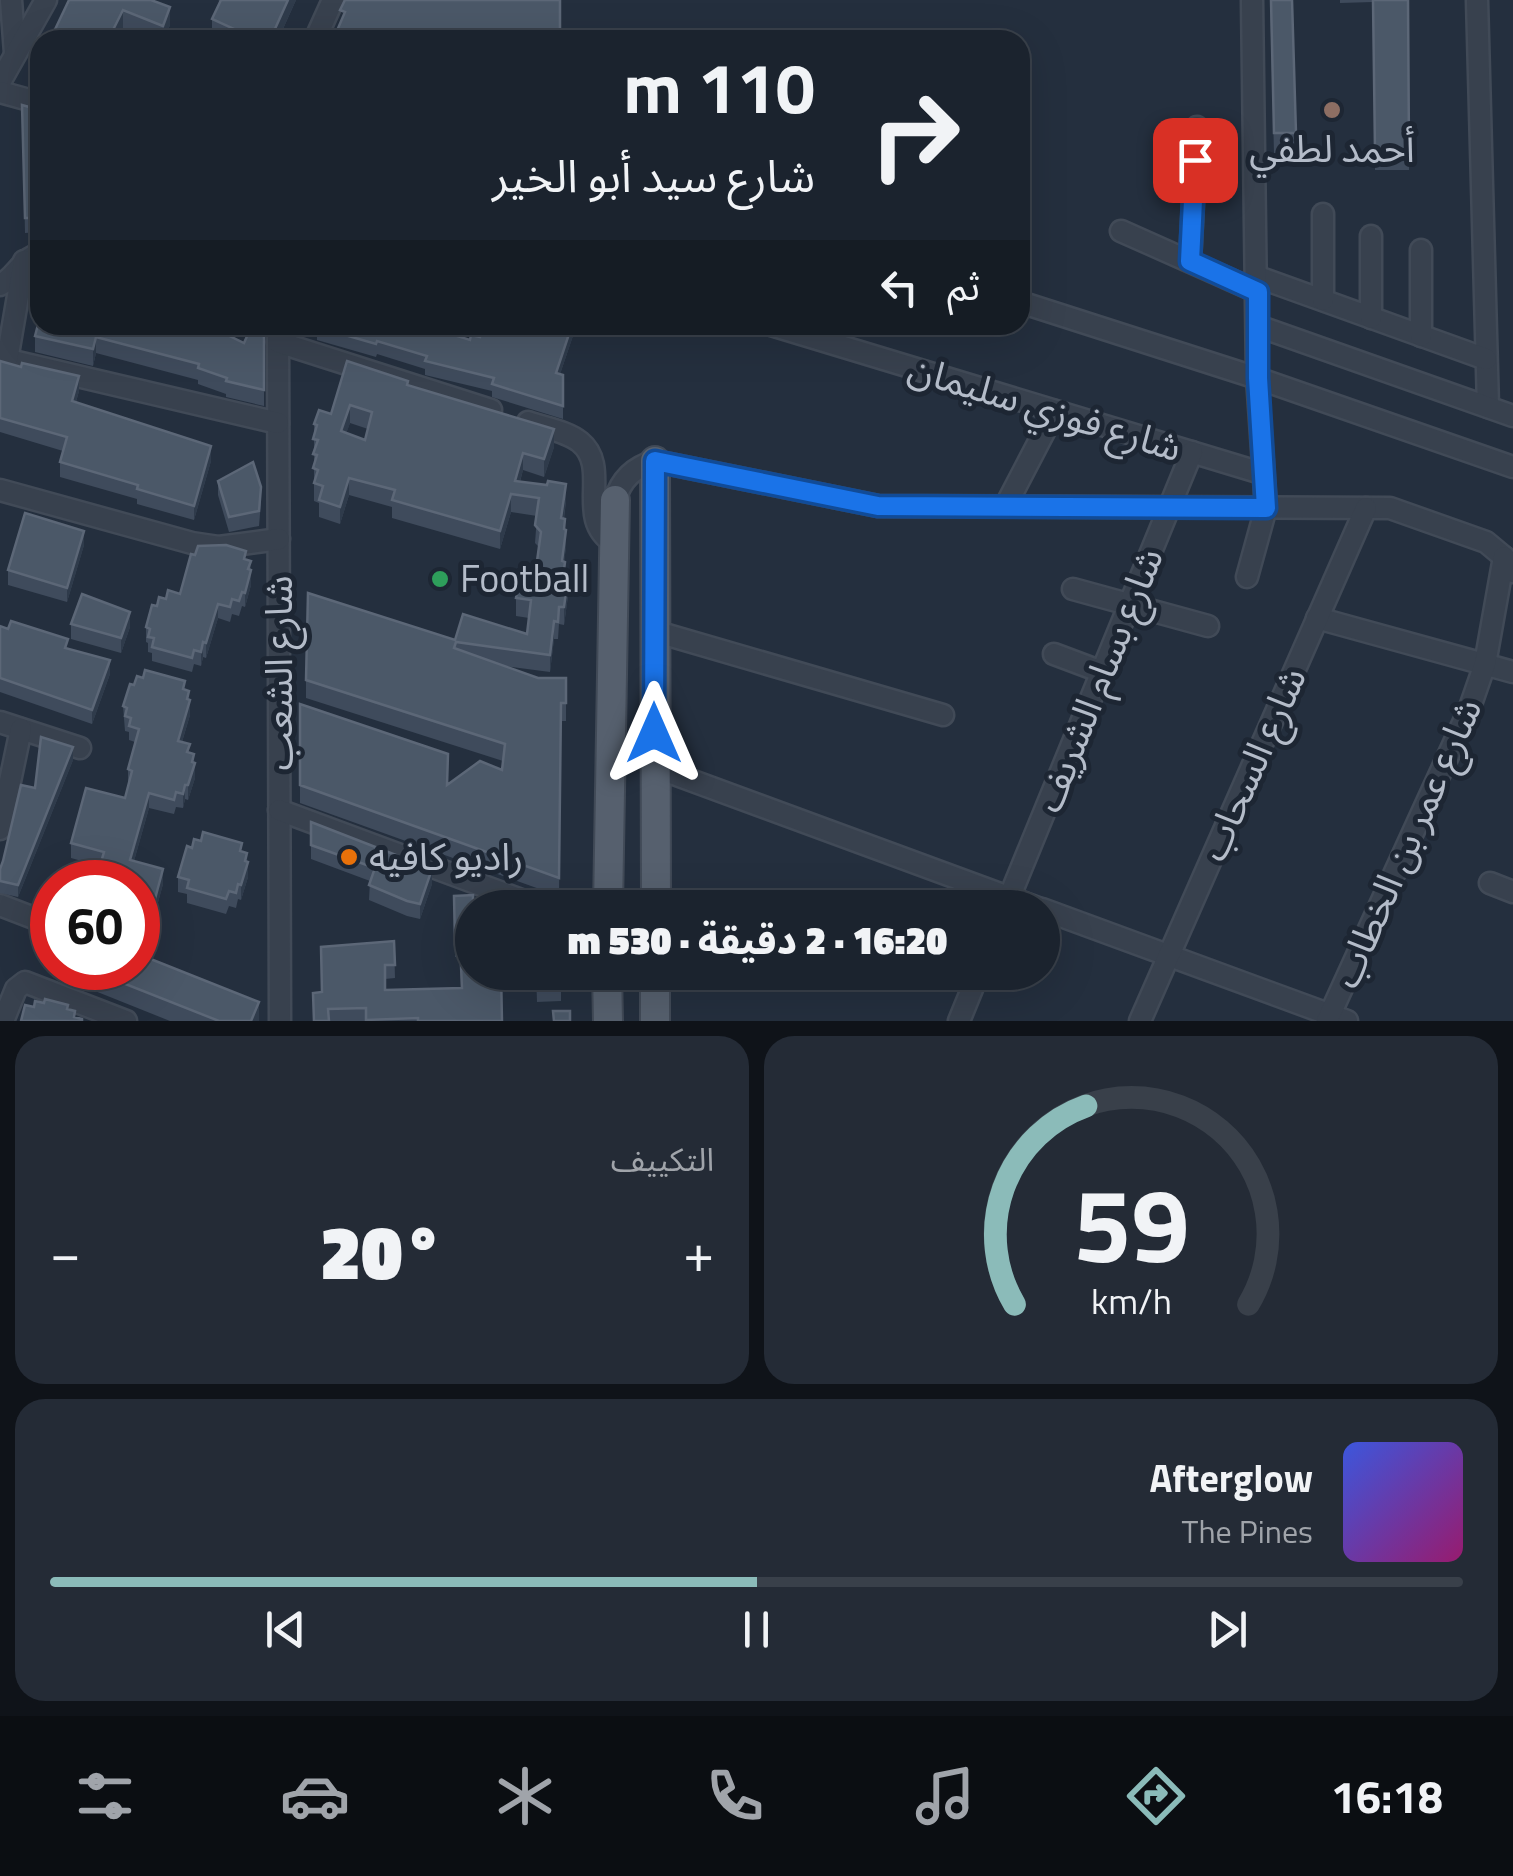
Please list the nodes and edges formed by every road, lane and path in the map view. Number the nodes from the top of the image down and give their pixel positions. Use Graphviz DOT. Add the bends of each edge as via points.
graph roads {
  1 [pos="11,0"];
  2 [pos="46,0"];
  3 [pos="333,0"];
  4 [pos="1252,0"];
  5 [pos="1477,0"];
  6 [pos="320,30"];
  7 [pos="15,53"];
  8 [pos="0,82"];
  9 [pos="0,92"];
  10 [pos="30,101"];
  11 [pos="1196,127"];
  12 [pos="1323,214"];
  13 [pos="1121,231"];
  14 [pos="1371,236"];
  15 [pos="1421,250"];
  16 [pos="30,260"];
  17 [pos="1190,261"];
  18 [pos="30,265"];
  19 [pos="1258,284"];
  20 [pos="0,285"];
  21 [pos="1323,300"];
  22 [pos="1030,305"];
  23 [pos="1371,318"];
  24 [pos="1258,326"];
  25 [pos="278,335"];
  26 [pos="281,335"];
  27 [pos="805,335"];
  28 [pos="1420,336"];
  29 [pos="3,359"];
  30 [pos="1486,360"];
  31 [pos="1258,378"];
  32 [pos="1488,407"];
  33 [pos="1055,411"];
  34 [pos="1513,416"];
  35 [pos="278,424"];
  36 [pos="1192,452"];
  37 [pos="655,461"];
  38 [pos="1513,467"];
  39 [pos="1261,473"];
  40 [pos="0,490"];
  41 [pos="615,500"];
  42 [pos="1006,505"];
  43 [pos="1170,507"];
  44 [pos="1266,508"];
  45 [pos="1366,508"];
  46 [pos="279,540"];
  47 [pos="614,542"];
  48 [pos="1509,564"];
  49 [pos="1248,576"];
  50 [pos="1074,589"];
  51 [pos="1130,604"];
  52 [pos="1317,618"];
  53 [pos="1208,626"];
  54 [pos="654,631"];
  55 [pos="1054,654"];
  56 [pos="1485,664"];
  57 [pos="1102,672"];
  58 [pos="1513,672"];
  59 [pos="944,715"];
  60 [pos="0,722"];
  61 [pos="21,729"];
  62 [pos="80,748"];
  63 [pos="655,767"];
  64 [pos="280,810"];
  65 [pos="0,829"];
  66 [pos="1490,883"];
  67 [pos="494,890"];
  68 [pos="603,890"];
  69 [pos="655,890"];
  70 [pos="977,890"];
  71 [pos="1013,890"];
  72 [pos="1513,892"];
  73 [pos="0,905"];
  74 [pos="1060,915"];
  75 [pos="30,917"];
  76 [pos="1169,955"];
  77 [pos="607,990"];
  78 [pos="656,990"];
  79 [pos="972,990"];
  80 [pos="274,1013"];
  81 [pos="1335,1019"];
  82 [pos="2,1021"];
  83 [pos="126,1021"];
  84 [pos="608,1021"];
  85 [pos="655,1021"];
  86 [pos="959,1021"];
  87 [pos="1140,1021"];
  1 -- 7 [label="street"];
  2 -- 7 [label="street"];
  3 -- 6 [label="street"];
  4 -- 19 [label="street"];
  5 -- 30 [label="street"];
  7 -- 8 [label="street"];
  9 -- 10 [label="street"];
  11 -- 17 [label="street"];
  12 -- 21 [label="street"];
  13 -- 17 [label="street"];
  14 -- 23 [label="street"];
  15 -- 28 [label="street"];
  16 -- 20 [label="street"];
  17 -- 19 [label="street"];
  18 -- 29 [label="street"];
  19 -- 21 [label="street"];
  19 -- 24 [label="street"];
  21 -- 23 [label="street"];
  22 -- 31 [label="street"];
  23 -- 28 [label="street"];
  24 -- 31 [label="street"];
  24 -- 32 [label="street"];
  25 -- 35 [label="street, شارع الشعب"];
  26 -- 47 [label="street" via="576,439 593,462 595,522"];
  27 -- 33 [label="street, شارع فوزي سليمان"];
  28 -- 30 [label="street"];
  29 -- 35 [label="street"];
  30 -- 32 [label="street"];
  31 -- 38 [label="street"];
  31 -- 39 [label="street"];
  32 -- 34 [label="street"];
  33 -- 36 [label="street, شارع فوزي سليمان"];
  33 -- 42 [label="street"];
  35 -- 46 [label="street, شارع الشعب"];
  36 -- 39 [label="street, شارع فوزي سليمان"];
  36 -- 43 [label="street, شارع بسام الشريف"];
  37 -- 41 [label="street" via="627,476"];
  37 -- 42 [label="street" via="878,506"];
  37 -- 54 [label="main road"];
  39 -- 44 [label="street"];
  40 -- 46 [label="street" via="192,544"];
  41 -- 47 [label="main road"];
  42 -- 43 [label="street"];
  43 -- 44 [label="street"];
  43 -- 51 [label="street, شارع بسام الشريف"];
  44 -- 45 [label="street"];
  44 -- 49 [label="street"];
  45 -- 48 [label="street" via="1404,511 1486,542"];
  45 -- 52 [label="street, شارع السحاب"];
  46 -- 64 [label="street, شارع الشعب"];
  47 -- 68 [label="main road"];
  48 -- 56 [label="street, شارع عمر بن الخطاب"];
  50 -- 51 [label="street"];
  51 -- 53 [label="street"];
  51 -- 57 [label="street, شارع بسام الشريف"];
  52 -- 56 [label="street"];
  52 -- 76 [label="street, شارع السحاب"];
  54 -- 59 [label="street"];
  54 -- 63 [label="main road"];
  55 -- 57 [label="street"];
  56 -- 58 [label="street"];
  56 -- 81 [label="street, شارع عمر بن الخطاب"];
  57 -- 71 [label="street, شارع بسام الشريف"];
  60 -- 61 [label="street"];
  61 -- 62 [label="street"];
  61 -- 65 [label="street"];
  63 -- 69 [label="main road"];
  63 -- 70 [label="street"];
  64 -- 67 [label="street"];
  64 -- 80 [label="street, شارع الشعب"];
  66 -- 72 [label="street"];
  73 -- 75 [label="street"];
  74 -- 76 [label="street"];
  76 -- 81 [label="street"];
  76 -- 87 [label="street, شارع السحاب"];
  77 -- 84 [label="main road"];
  78 -- 85 [label="main road"];
  79 -- 86 [label="street"];
  82 -- 83 [label="street" via="25,982"];
}
